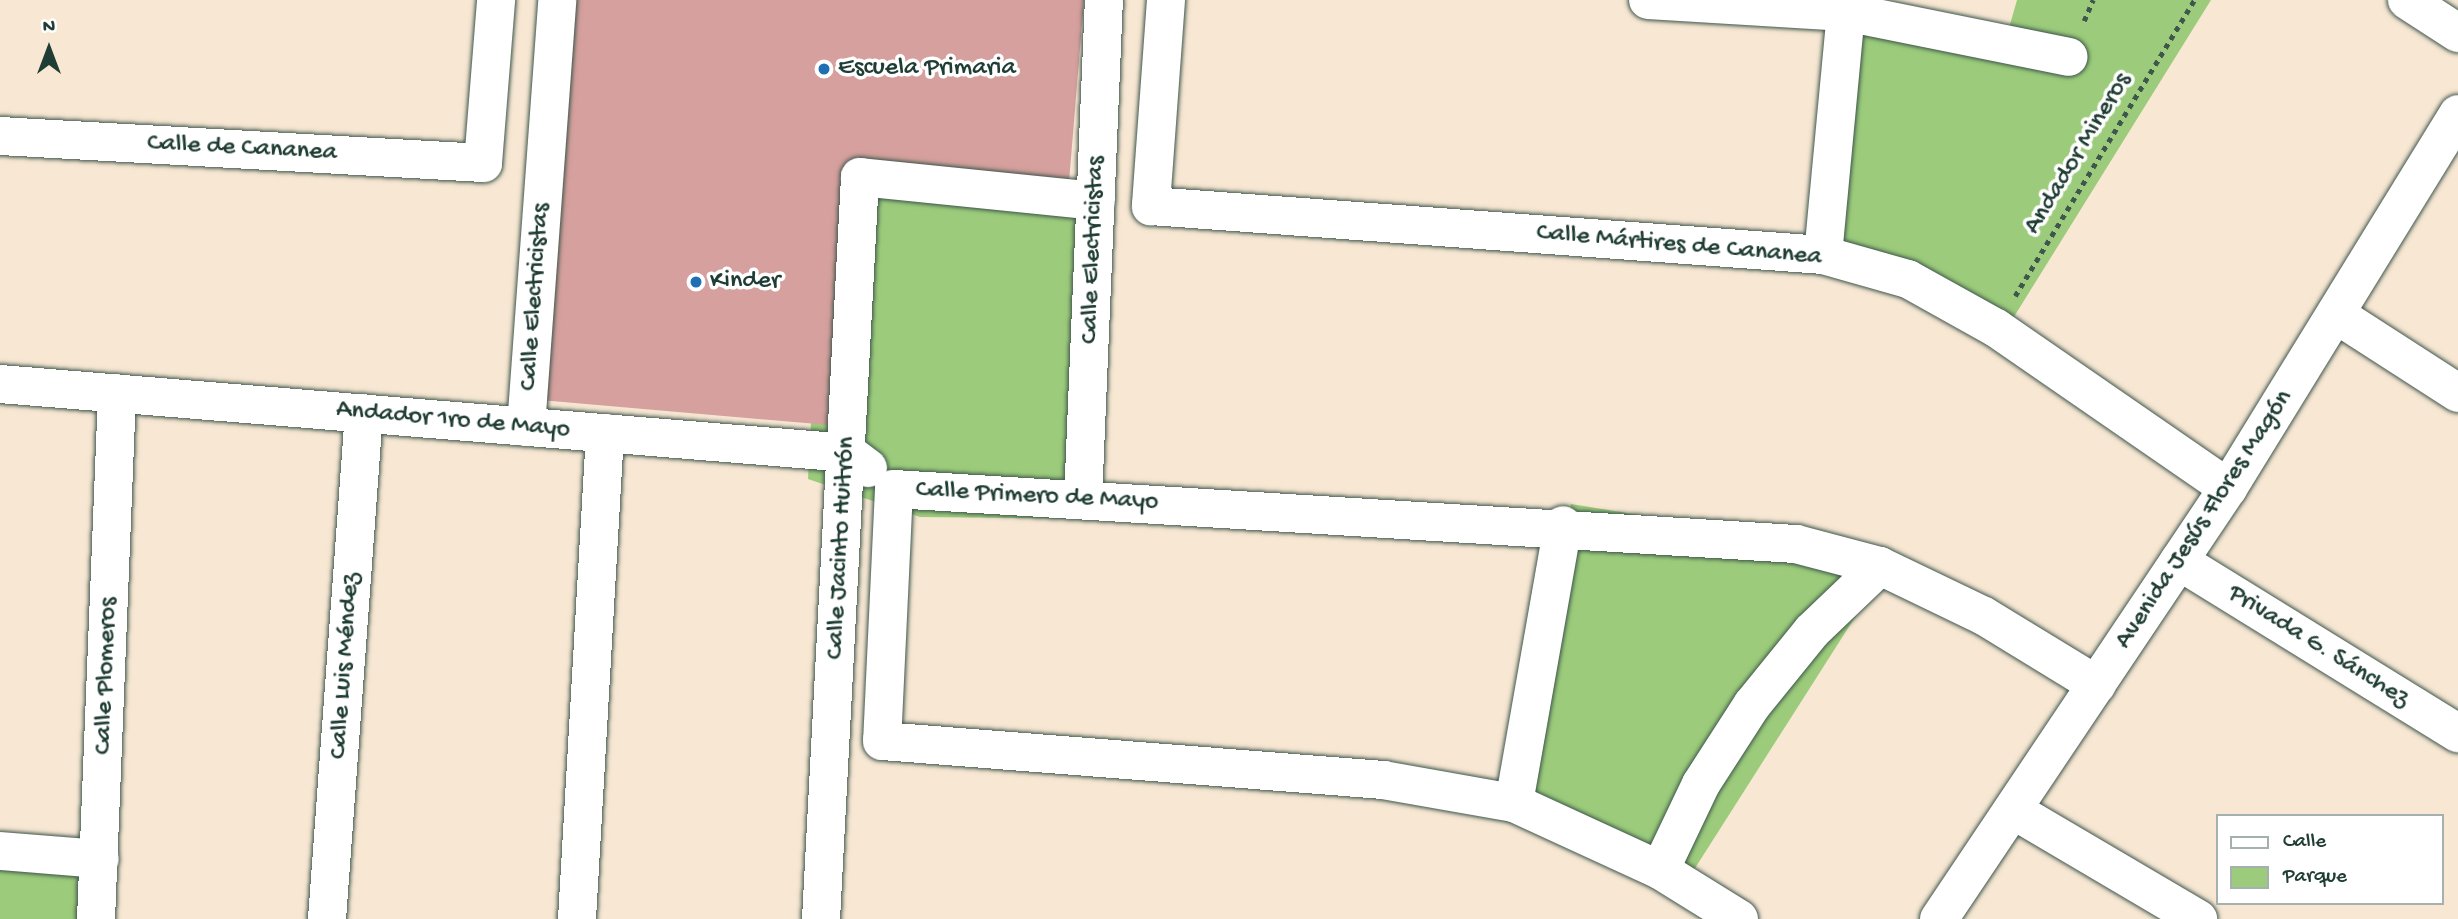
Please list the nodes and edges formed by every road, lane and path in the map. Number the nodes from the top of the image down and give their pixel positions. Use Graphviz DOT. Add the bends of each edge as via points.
graph roads {
  1 [pos="496,0"];
  2 [pos="558,0"];
  3 [pos="1104,0"];
  4 [pos="1166,0"];
  5 [pos="1648,0"];
  6 [pos="2194,0"];
  7 [pos="2412,1"];
  8 [pos="1846,12"];
  9 [pos="2458,33"];
  10 [pos="2069,57"];
  11 [pos="2458,114"];
  12 [pos="0,136"];
  13 [pos="1096,201"];
  14 [pos="1823,255"];
  15 [pos="2337,315"];
  16 [pos="1996,328"];
  17 [pos="0,384"];
  18 [pos="117,393"];
  19 [pos="2458,393"];
  20 [pos="364,413"];
  21 [pos="526,427"];
  22 [pos="604,433"];
  23 [pos="848,453"];
  24 [pos="2228,488"];
  25 [pos="894,489"];
  26 [pos="1083,499"];
  27 [pos="1563,525"];
  28 [pos="2179,561"];
  29 [pos="1880,566"];
  30 [pos="2097,685"];
  31 [pos="2458,733"];
  32 [pos="1514,803"];
  33 [pos="2013,810"];
  34 [pos="0,851"];
  35 [pos="100,859"];
  36 [pos="1660,870"];
  37 [pos="96,919"];
  38 [pos="327,919"];
  39 [pos="577,919"];
  40 [pos="821,919"];
  41 [pos="1739,919"];
  42 [pos="1939,919"];
  43 [pos="2198,919"];
  1 -- 12 [label="street, Calle de Cananea" via="483,163"];
  2 -- 21 [label="street, Calle Electricistas"];
  3 -- 13 [label="street, Calle Electricistas"];
  4 -- 14 [label="street, Calle Mártires de Cananea" via="1150,206"];
  5 -- 8 [label="street"];
  6 -- 16 [label="path, Andador Mineros"];
  7 -- 9 [label="street"];
  8 -- 10 [label="street"];
  8 -- 14 [label="street"];
  11 -- 15 [label="street, Avenida Jesús Flores Magón"];
  13 -- 23 [label="street, Calle Jacinto Huitrón" via="860,177"];
  13 -- 26 [label="street, Calle Electricistas"];
  14 -- 16 [label="street, Calle Mártires de Cananea" via="1908,279"];
  15 -- 19 [label="street"];
  15 -- 24 [label="street, Avenida Jesús Flores Magón"];
  16 -- 24 [label="street, Calle Mártires de Cananea"];
  17 -- 18 [label="street, Andador 1ro de Mayo"];
  18 -- 20 [label="street, Andador 1ro de Mayo"];
  18 -- 35 [label="street, Calle Plomeros"];
  20 -- 21 [label="street, Andador 1ro de Mayo"];
  20 -- 38 [label="street, Calle Luis Méndez"];
  21 -- 22 [label="street, Andador 1ro de Mayo"];
  22 -- 23 [label="street, Andador 1ro de Mayo"];
  22 -- 39 [label="street"];
  23 -- 25 [label="street"];
  23 -- 40 [label="street, Calle Jacinto Huitrón"];
  24 -- 28 [label="street, Avenida Jesús Flores Magón"];
  25 -- 26 [label="street, Calle Primero de Mayo"];
  25 -- 32 [label="street, Calle Primero de Mayo" via="882,741 1383,780"];
  26 -- 27 [label="street, Calle Primero de Mayo"];
  27 -- 29 [label="street, Calle Primero de Mayo" via="1796,544"];
  27 -- 32 [label="street"];
  28 -- 30 [label="street, Avenida Jesús Flores Magón"];
  28 -- 31 [label="street, Privada G. Sánchez"];
  29 -- 30 [label="street, Calle Primero de Mayo" via="1984,616"];
  29 -- 36 [label="street" via="1812,631 1752,705 1701,785"];
  30 -- 33 [label="street, Avenida Jesús Flores Magón"];
  32 -- 36 [label="street, Calle Primero de Mayo"];
  33 -- 42 [label="street, Avenida Jesús Flores Magón"];
  33 -- 43 [label="street"];
  34 -- 35 [label="street"];
  35 -- 37 [label="street, Calle Plomeros"];
  36 -- 41 [label="street, Calle Primero de Mayo"];
}
